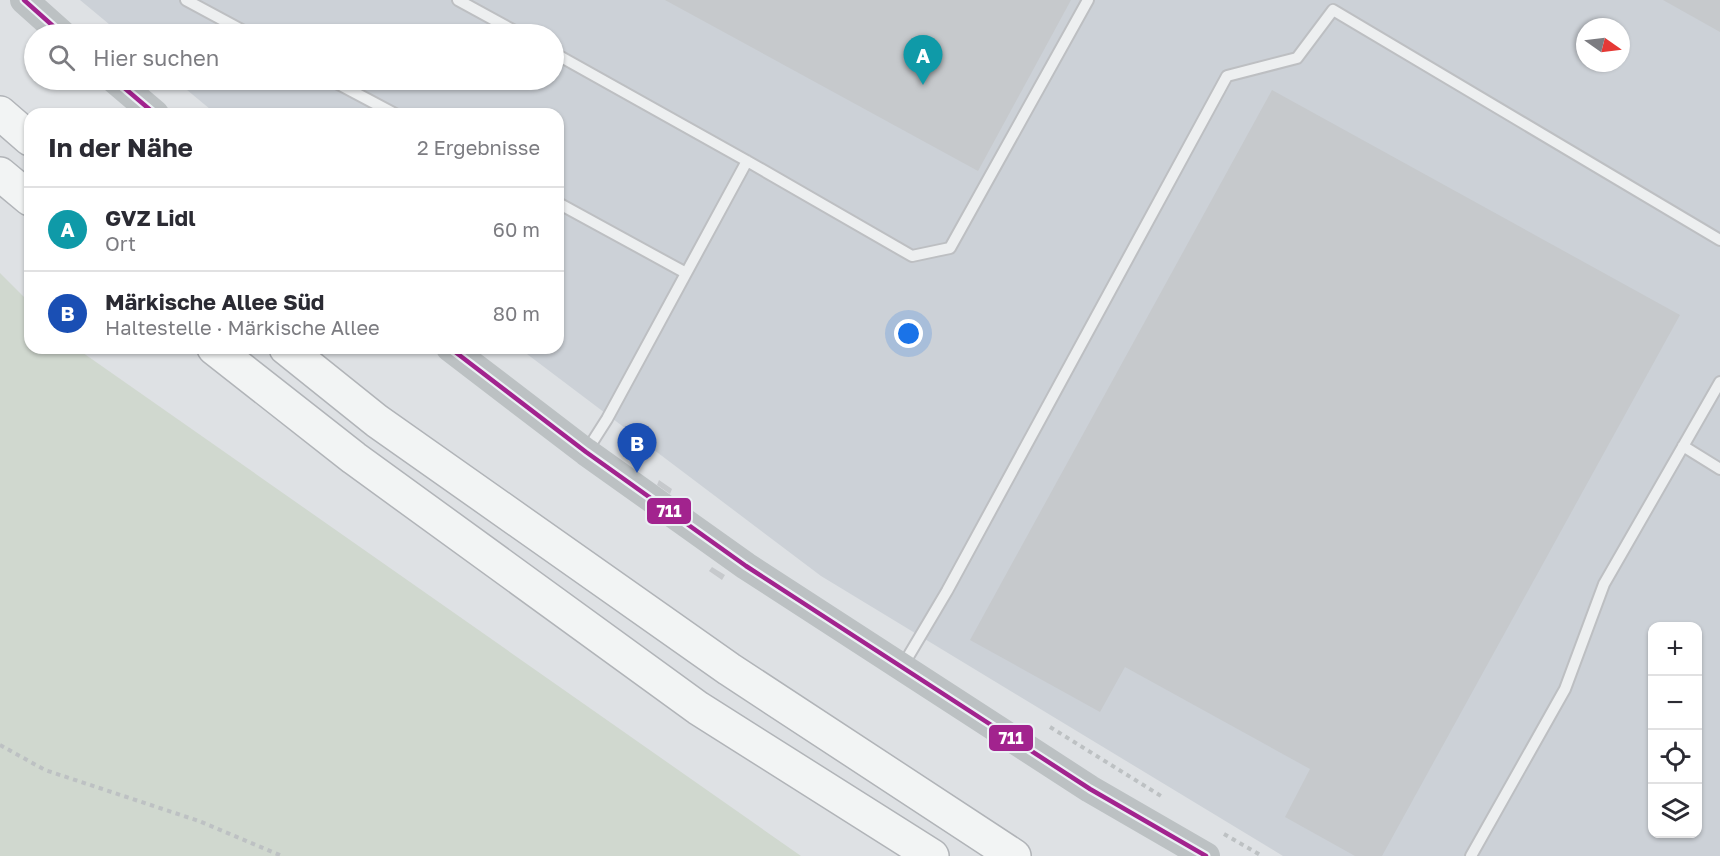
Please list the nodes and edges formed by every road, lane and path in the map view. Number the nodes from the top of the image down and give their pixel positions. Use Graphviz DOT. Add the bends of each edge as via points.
graph roads {
  1 [pos="24,0"];
  2 [pos="186,0"];
  3 [pos="458,0"];
  4 [pos="1088,0"];
  5 [pos="1336,5"];
  6 [pos="51,24"];
  7 [pos="230,24"];
  8 [pos="502,24"];
  9 [pos="564,59"];
  10 [pos="127,90"];
  11 [pos="350,90"];
  12 [pos="148,108"];
  13 [pos="383,108"];
  14 [pos="0,113"];
  15 [pos="24,134"];
  16 [pos="747,161"];
  17 [pos="0,174"];
  18 [pos="24,194"];
  19 [pos="564,206"];
  20 [pos="1720,240"];
  21 [pos="686,273"];
  22 [pos="222,354"];
  23 [pos="293,354"];
  24 [pos="458,354"];
  25 [pos="1720,384"];
  26 [pos="1683,446"];
  27 [pos="586,452"];
  28 [pos="1720,469"];
  29 [pos="902,667"];
  30 [pos="1041,722"];
  31 [pos="0,745"];
  32 [pos="1170,801"];
  33 [pos="1219,831"];
  34 [pos="282,856"];
  35 [pos="932,856"];
  36 [pos="1014,856"];
  37 [pos="1206,856"];
  38 [pos="1262,856"];
  39 [pos="1471,856"];
  1 -- 6 [label="street"];
  2 -- 7 [label="lane"];
  3 -- 8 [label="lane"];
  4 -- 16 [label="lane" via="950,248 912,256"];
  5 -- 20 [label="lane"];
  5 -- 29 [label="lane" via="1297,58 1227,76"];
  9 -- 16 [label="lane"];
  10 -- 12 [label="street"];
  11 -- 13 [label="lane"];
  14 -- 15 [label="highway"];
  16 -- 21 [label="lane"];
  17 -- 18 [label="highway"];
  19 -- 21 [label="lane"];
  21 -- 27 [label="lane"];
  22 -- 35 [label="highway" via="354,458 698,708"];
  23 -- 36 [label="highway" via="377,421 729,669"];
  24 -- 27 [label="street"];
  25 -- 26 [label="lane"];
  26 -- 28 [label="lane"];
  26 -- 39 [label="lane" via="1604,584 1565,689"];
  27 -- 29 [label="street" via="746,566"];
  29 -- 37 [label="street" via="1090,789"];
  30 -- 32 [label="path"];
  31 -- 34 [label="path" via="45,770 199,821"];
  33 -- 38 [label="path"];
}
